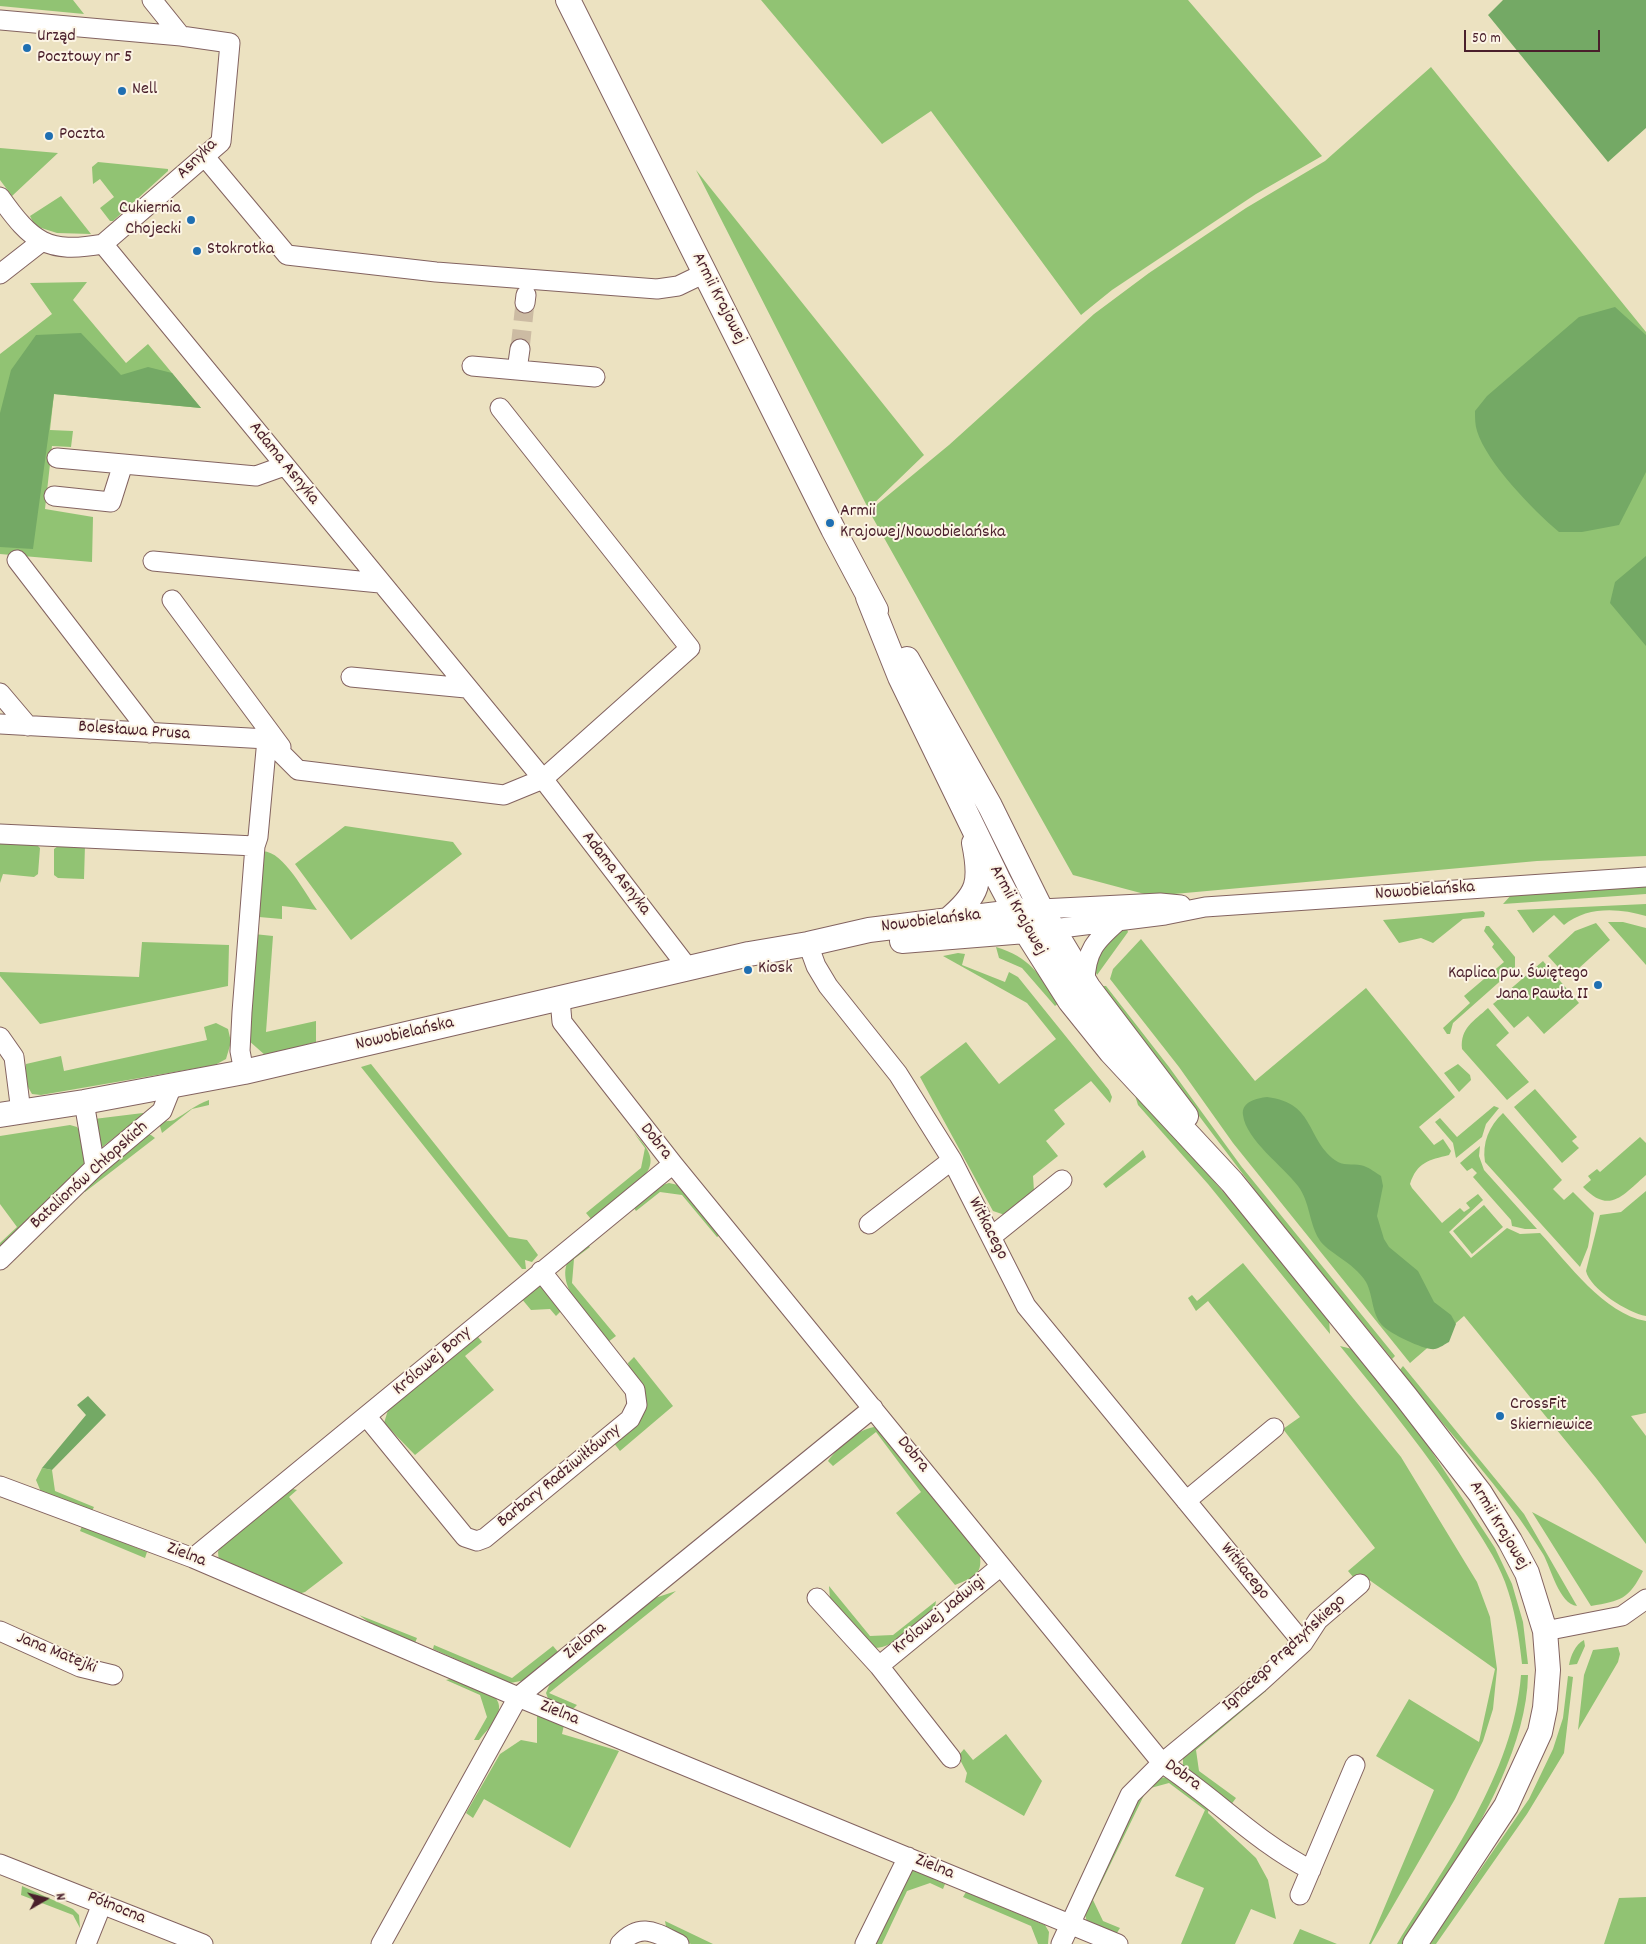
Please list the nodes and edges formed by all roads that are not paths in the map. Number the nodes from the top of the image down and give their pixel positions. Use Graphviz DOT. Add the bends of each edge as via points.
graph roads {
  1 [pos="152,0"];
  2 [pos="568,0"];
  3 [pos="0,20"];
  4 [pos="181,36"];
  5 [pos="205,157"];
  6 [pos="0,197"];
  7 [pos="41,242"];
  8 [pos="103,244"];
  9 [pos="705,273"];
  10 [pos="0,274"];
  11 [pos="520,349"];
  12 [pos="472,366"];
  13 [pos="518,370"];
  14 [pos="595,377"];
  15 [pos="500,408"];
  16 [pos="57,458"];
  17 [pos="123,464"];
  18 [pos="284,466"];
  19 [pos="54,496"];
  20 [pos="17,560"];
  21 [pos="153,561"];
  22 [pos="380,583"];
  23 [pos="868,597"];
  24 [pos="172,600"];
  25 [pos="351,677"];
  26 [pos="466,688"];
  27 [pos="0,692"];
  28 [pos="0,724"];
  29 [pos="28,726"];
  30 [pos="150,734"];
  31 [pos="267,739"];
  32 [pos="298,770"];
  33 [pos="543,779"];
  34 [pos="968,816"];
  35 [pos="0,834"];
  36 [pos="255,846"];
  37 [pos="1646,877"];
  38 [pos="1205,907"];
  39 [pos="1041,909"];
  40 [pos="948,920"];
  41 [pos="1020,921"];
  42 [pos="1118,921"];
  43 [pos="1053,929"];
  44 [pos="808,944"];
  45 [pos="688,968"];
  46 [pos="1084,981"];
  47 [pos="560,999"];
  48 [pos="0,1036"];
  49 [pos="244,1072"];
  50 [pos="172,1086"];
  51 [pos="84,1102"];
  52 [pos="10,1113"];
  53 [pos="952,1160"];
  54 [pos="672,1164"];
  55 [pos="95,1167"];
  56 [pos="1062,1180"];
  57 [pos="1232,1182"];
  58 [pos="869,1224"];
  59 [pos="992,1237"];
  60 [pos="0,1260"];
  61 [pos="541,1271"];
  62 [pos="873,1408"];
  63 [pos="367,1417"];
  64 [pos="1274,1428"];
  65 [pos="0,1486"];
  66 [pos="1186,1501"];
  67 [pos="193,1558"];
  68 [pos="1001,1566"];
  69 [pos="1360,1584"];
  70 [pos="817,1598"];
  71 [pos="1646,1600"];
  72 [pos="0,1631"];
  73 [pos="1545,1631"];
  74 [pos="1303,1643"];
  75 [pos="879,1666"];
  76 [pos="113,1675"];
  77 [pos="518,1697"];
  78 [pos="951,1758"];
  79 [pos="1162,1763"];
  80 [pos="1355,1765"];
  81 [pos="908,1857"];
  82 [pos="0,1864"];
  83 [pos="1311,1870"];
  84 [pos="1300,1895"];
  85 [pos="102,1904"];
  86 [pos="1070,1924"];
  87 [pos="86,1944"];
  88 [pos="203,1944"];
  89 [pos="381,1944"];
  90 [pos="620,1944"];
  91 [pos="678,1944"];
  92 [pos="865,1944"];
  93 [pos="1060,1944"];
  94 [pos="1118,1944"];
  95 [pos="1415,1944"];
  1 -- 4 [label="street"];
  2 -- 9 [label="street, Armii Krajowej"];
  3 -- 4 [label="street"];
  4 -- 5 [label="street, Asnyka" via="230,44 221,142"];
  5 -- 8 [label="street, Asnyka"];
  5 -- 9 [label="street" via="287,255 436,272 657,290 678,286"];
  6 -- 7 [label="street"];
  7 -- 8 [label="street" via="66,248"];
  7 -- 10 [label="street"];
  8 -- 18 [label="street, Adama Asnyka"];
  9 -- 23 [label="street, Armii Krajowej"];
  11 -- 13 [label="street"];
  12 -- 13 [label="street"];
  13 -- 14 [label="street"];
  15 -- 33 [label="street" via="690,648"];
  16 -- 17 [label="street"];
  17 -- 18 [label="street" via="256,476"];
  17 -- 19 [label="street" via="111,502"];
  18 -- 22 [label="street, Adama Asnyka"];
  20 -- 30 [label="street"];
  21 -- 22 [label="street"];
  22 -- 26 [label="street, Adama Asnyka"];
  23 -- 34 [label="street, Armii Krajowej" via="900,677"];
  23 -- 39 [label="street, Armii Krajowej" via="943,721"];
  24 -- 32 [label="street"];
  25 -- 26 [label="street"];
  26 -- 33 [label="street, Adama Asnyka"];
  27 -- 29 [label="street"];
  28 -- 29 [label="street, Bolesława Prusa"];
  29 -- 30 [label="street, Bolesława Prusa"];
  30 -- 31 [label="street, Bolesława Prusa"];
  31 -- 32 [label="street"];
  31 -- 36 [label="street"];
  32 -- 33 [label="street" via="504,795"];
  33 -- 45 [label="street, Adama Asnyka"];
  34 -- 40 [label="street" via="979,869 976,886 967,904"];
  34 -- 41 [label="street, Armii Krajowej"];
  35 -- 36 [label="street"];
  36 -- 49 [label="street" via="240,1050"];
  37 -- 38 [label="street, Nowobielańska"];
  38 -- 39 [label="street, Nowobielańska" via="1160,903"];
  38 -- 42 [label="street, Nowobielańska"];
  39 -- 41 [label="street, Nowobielańska"];
  39 -- 43 [label="street, Armii Krajowej"];
  40 -- 41 [label="street, Nowobielańska"];
  40 -- 44 [label="street, Nowobielańska" via="870,930"];
  41 -- 43 [label="street, Nowobielańska"];
  41 -- 44 [label="street, Nowobielańska" via="884,943"];
  41 -- 57 [label="street, Armii Krajowej" via="1070,1001 1112,1052"];
  42 -- 43 [label="street, Nowobielańska"];
  42 -- 46 [label="street" via="1105,932 1086,960"];
  43 -- 46 [label="street, Armii Krajowej"];
  44 -- 45 [label="street, Nowobielańska"];
  44 -- 53 [label="street, Witkacego" via="828,986 898,1074"];
  45 -- 47 [label="street, Nowobielańska"];
  46 -- 57 [label="street, Armii Krajowej" via="1169,1090"];
  47 -- 49 [label="street, Nowobielańska"];
  47 -- 54 [label="street, Dobra" via="562,1022"];
  48 -- 52 [label="street" via="14,1057"];
  49 -- 50 [label="street, Nowobielańska"];
  50 -- 51 [label="street, Nowobielańska"];
  50 -- 55 [label="street, Batalionów Chłopskich" via="162,1111"];
  51 -- 52 [label="street, Nowobielańska"];
  51 -- 55 [label="street"];
  53 -- 58 [label="street"];
  53 -- 59 [label="street, Witkacego"];
  54 -- 61 [label="street, Królowej Bony"];
  54 -- 62 [label="street, Dobra"];
  55 -- 60 [label="street, Batalionów Chłopskich"];
  56 -- 59 [label="street"];
  57 -- 73 [label="street, Armii Krajowej" via="1480,1493 1527,1573"];
  59 -- 66 [label="street, Witkacego" via="1026,1306"];
  61 -- 63 [label="street, Królowej Bony"];
  61 -- 63 [label="street, Barbary Radziwiłłówny" via="635,1390 637,1405 630,1420 485,1538 477,1541 465,1537"];
  62 -- 68 [label="street, Dobra"];
  62 -- 77 [label="street, Zielona"];
  63 -- 67 [label="street, Królowej Bony"];
  64 -- 66 [label="street"];
  65 -- 67 [label="street, Zielna"];
  66 -- 74 [label="street, Witkacego"];
  67 -- 77 [label="street, Zielna"];
  68 -- 75 [label="street, Królowej Jadwigi"];
  68 -- 79 [label="street, Dobra"];
  69 -- 74 [label="street, Ignacego Prądzyńskiego" via="1318,1620"];
  70 -- 75 [label="street, Królowej Jadwigi"];
  71 -- 73 [label="street" via="1622,1616"];
  72 -- 76 [label="street, Jana Matejki" via="80,1667"];
  73 -- 95 [label="street, Armii Krajowej" via="1547,1692 1533,1751 1506,1806"];
  74 -- 79 [label="street, Ignacego Prądzyńskiego"];
  75 -- 78 [label="street, Królowej Jadwigi"];
  77 -- 81 [label="street, Zielna"];
  77 -- 89 [label="street, Zielona"];
  79 -- 83 [label="street, Dobra" via="1194,1783 1282,1856"];
  79 -- 86 [label="street, Ignacego Prądzyńskiego" via="1130,1795"];
  80 -- 83 [label="street"];
  81 -- 86 [label="street, Zielna"];
  81 -- 92 [label="street"];
  82 -- 85 [label="street, Północna"];
  83 -- 84 [label="street"];
  85 -- 87 [label="street"];
  85 -- 88 [label="street, Północna"];
  86 -- 93 [label="street, Ignacego Prądzyńskiego"];
  86 -- 94 [label="street, Zielna"];
  90 -- 91 [label="street" via="634,1932 642,1930"];
}
